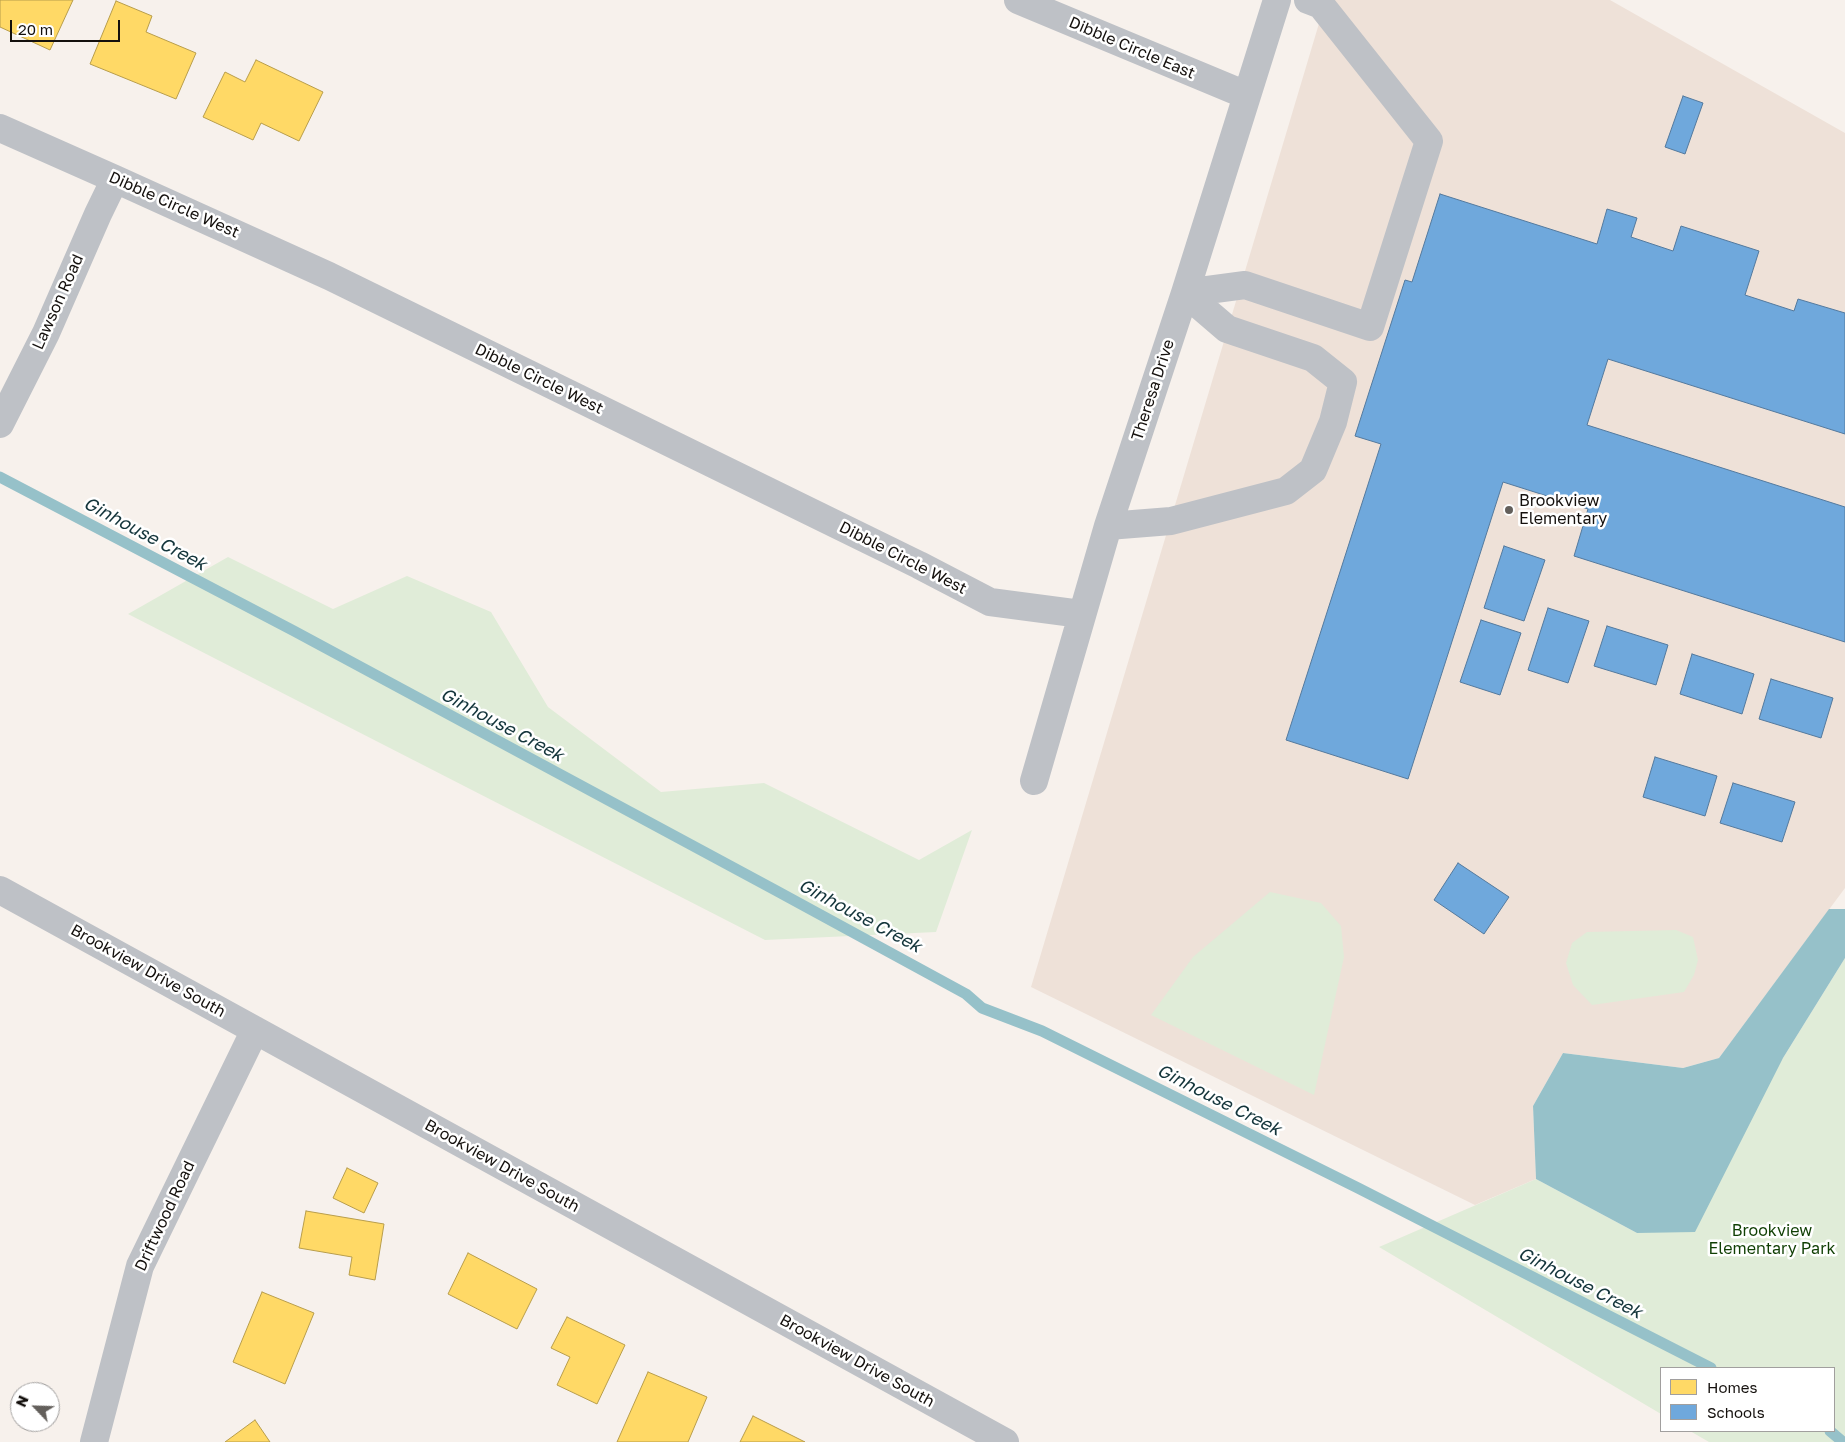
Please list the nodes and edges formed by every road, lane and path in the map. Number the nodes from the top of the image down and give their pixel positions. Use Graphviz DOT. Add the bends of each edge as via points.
graph roads {
  1 [pos="1018,0"];
  2 [pos="1277,0"];
  3 [pos="1308,0"];
  4 [pos="1246,95"];
  5 [pos="0,128"];
  6 [pos="115,179"];
  7 [pos="1185,293"];
  8 [pos="0,424"];
  9 [pos="1108,526"];
  10 [pos="1081,614"];
  11 [pos="1034,781"];
  12 [pos="0,890"];
  13 [pos="255,1030"];
  14 [pos="94,1442"];
  15 [pos="1005,1442"];
  1 -- 4 [label="street, Dibble Circle East"];
  2 -- 4 [label="street, Theresa Drive"];
  3 -- 7 [label="street" via="1321,5 1429,141 1370,327 1245,284"];
  4 -- 7 [label="street, Theresa Drive"];
  5 -- 6 [label="street, Dibble Circle West"];
  6 -- 8 [label="street, Lawson Road" via="46,333"];
  6 -- 10 [label="street, Dibble Circle West" via="329,276 990,602"];
  7 -- 9 [label="street, Theresa Drive"];
  7 -- 9 [label="street" via="1227,329 1313,358 1342,382 1333,422 1313,470 1286,491 1171,521"];
  9 -- 10 [label="street, Theresa Drive"];
  10 -- 11 [label="street, Theresa Drive"];
  12 -- 13 [label="street, Brookview Drive South"];
  13 -- 14 [label="street, Driftwood Road" via="140,1266"];
  13 -- 15 [label="street, Brookview Drive South"];
}
